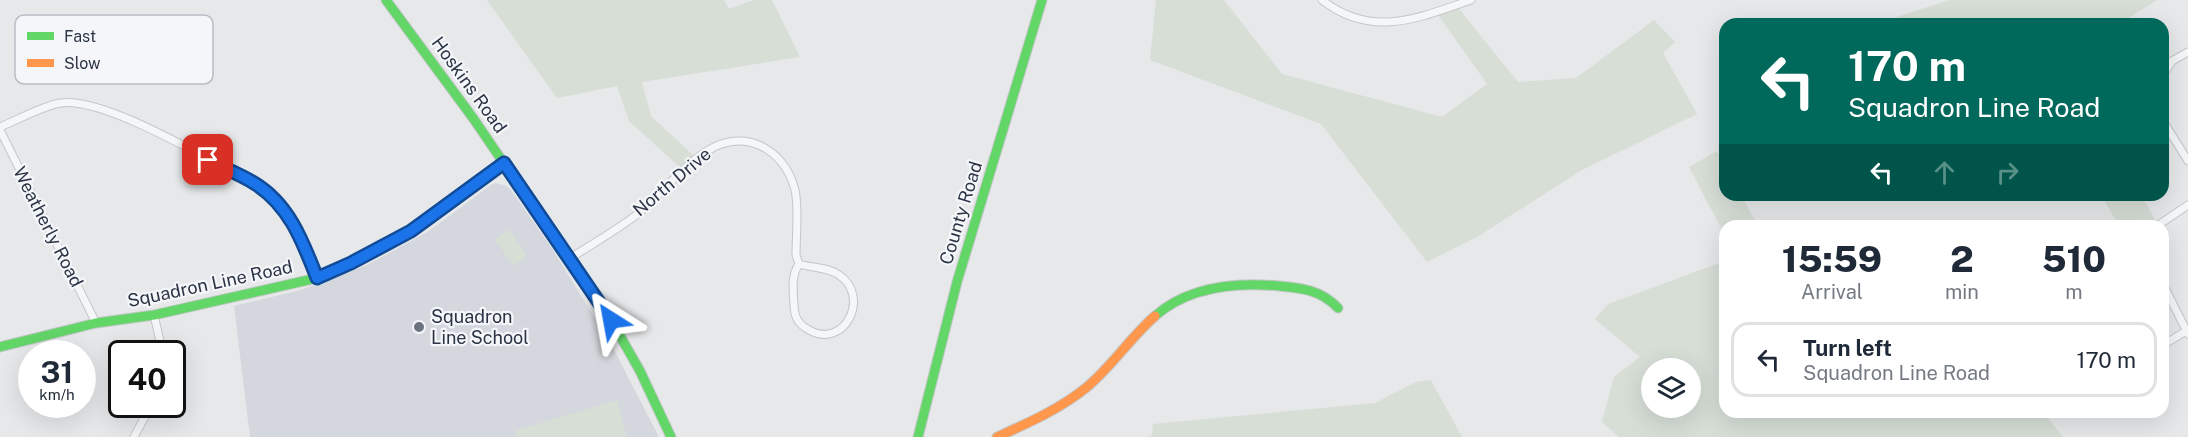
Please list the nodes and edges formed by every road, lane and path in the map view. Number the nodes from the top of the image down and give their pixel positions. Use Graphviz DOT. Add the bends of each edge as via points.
graph roads {
  1 [pos="386,0"];
  2 [pos="1042,0"];
  3 [pos="1322,0"];
  4 [pos="1471,0"];
  5 [pos="2188,52"];
  6 [pos="2169,66"];
  7 [pos="0,129"];
  8 [pos="2169,131"];
  9 [pos="2188,161"];
  10 [pos="504,163"];
  11 [pos="2188,205"];
  12 [pos="2166,220"];
  13 [pos="569,259"];
  14 [pos="799,264"];
  15 [pos="317,278"];
  16 [pos="2169,296"];
  17 [pos="1338,308"];
  18 [pos="154,315"];
  19 [pos="96,323"];
  20 [pos="2187,333"];
  21 [pos="160,340"];
  22 [pos="2169,342"];
  23 [pos="0,347"];
  24 [pos="144,418"];
  25 [pos="134,437"];
  26 [pos="671,437"];
  27 [pos="918,437"];
  28 [pos="997,437"];
  1 -- 10 [label="street, Hoskins Road"];
  2 -- 27 [label="street, County Road" via="957,282"];
  3 -- 4 [label="street" via="1351,17 1379,24"];
  5 -- 6 [label="street"];
  7 -- 15 [label="street" via="59,104 76,103 124,116 267,192 300,234"];
  7 -- 19 [label="street, Weatherly Road"];
  8 -- 9 [label="street"];
  10 -- 13 [label="street, Hoskins Road"];
  10 -- 15 [label="street, Squadron Line Road" via="411,231"];
  11 -- 12 [label="street"];
  13 -- 14 [label="street, North Drive" via="639,213 705,152 733,141 768,149 785,166 796,193"];
  13 -- 26 [label="street, Hoskins Road" via="628,348"];
  14 -- 14 [label="street, North Drive" via="794,273 794,315 801,326 832,334 849,321 854,310 849,285 841,275"];
  15 -- 18 [label="street, Squadron Line Road"];
  16 -- 20 [label="street"];
  17 -- 28 [label="street" via="1329,297 1313,290 1243,284 1204,290 1170,306 1145,324 1104,372 1077,395"];
  18 -- 19 [label="street, Squadron Line Road"];
  18 -- 21 [label="street"];
  19 -- 23 [label="street, Squadron Line Road"];
  20 -- 22 [label="street"];
  24 -- 25 [label="street"];
}
